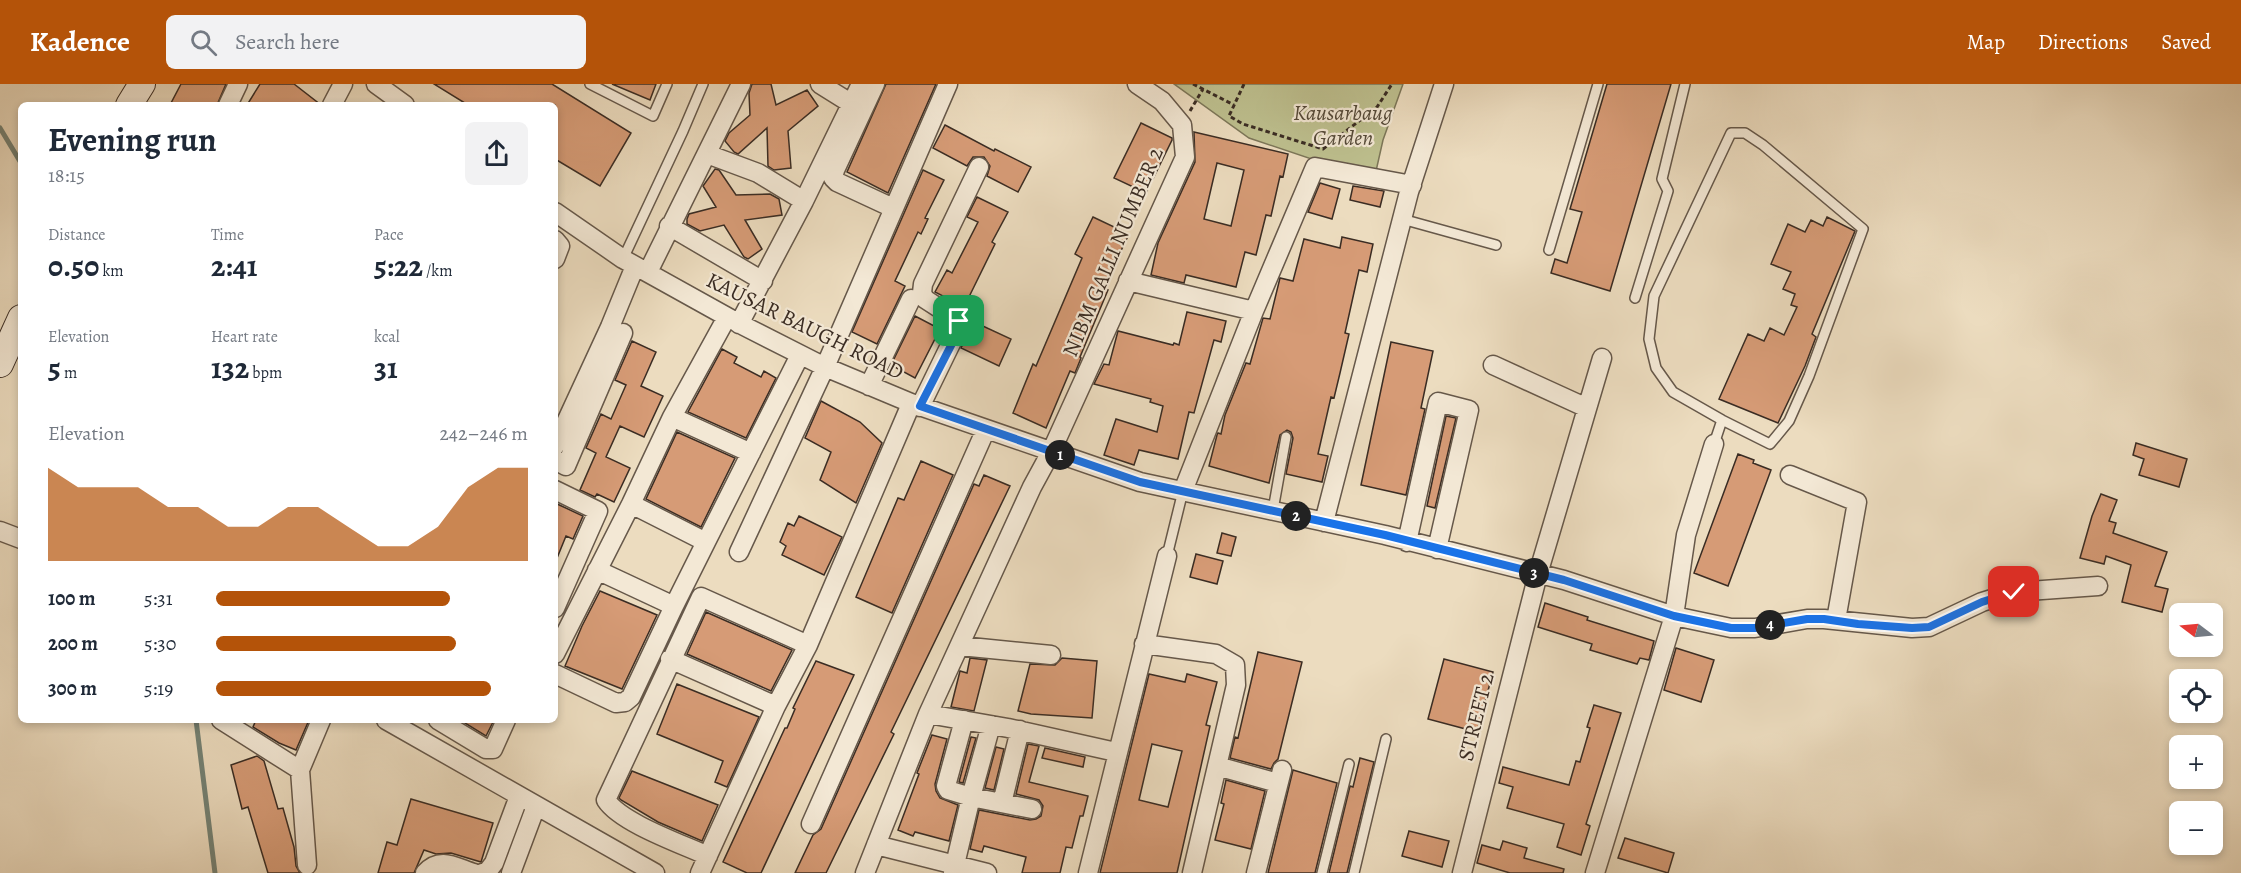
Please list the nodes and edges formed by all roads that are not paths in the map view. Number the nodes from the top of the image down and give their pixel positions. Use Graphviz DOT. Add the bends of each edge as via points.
graph roads {
  1 [pos="142,84"];
  2 [pos="238,84"];
  3 [pos="343,84"];
  4 [pos="376,84"];
  5 [pos="590,84"];
  6 [pos="667,84"];
  7 [pos="703,84"];
  8 [pos="741,84"];
  9 [pos="820,84"];
  10 [pos="861,84"];
  11 [pos="876,84"];
  12 [pos="948,84"];
  13 [pos="1137,84"];
  14 [pos="1444,84"];
  15 [pos="1598,84"];
  16 [pos="1685,84"];
  17 [pos="131,102"];
  18 [pos="229,102"];
  19 [pos="334,102"];
  20 [pos="401,102"];
  21 [pos="852,104"];
  22 [pos="708,154"];
  23 [pos="980,167"];
  24 [pos="1412,185"];
  25 [pos="804,201"];
  26 [pos="893,208"];
  27 [pos="558,214"];
  28 [pos="1402,219"];
  29 [pos="669,226"];
  30 [pos="1496,245"];
  31 [pos="1549,250"];
  32 [pos="635,266"];
  33 [pos="763,281"];
  34 [pos="1128,281"];
  35 [pos="1635,298"];
  36 [pos="912,299"];
  37 [pos="1254,311"];
  38 [pos="733,321"];
  39 [pos="18,325"];
  40 [pos="623,333"];
  41 [pos="800,355"];
  42 [pos="1602,358"];
  43 [pos="0,364"];
  44 [pos="1493,365"];
  45 [pos="825,367"];
  46 [pos="869,386"];
  47 [pos="591,388"];
  48 [pos="915,405"];
  49 [pos="1587,408"];
  50 [pos="672,417"];
  51 [pos="1722,420"];
  52 [pos="986,429"];
  53 [pos="1286,437"];
  54 [pos="558,441"];
  55 [pos="1714,444"];
  56 [pos="1051,452"];
  57 [pos="751,453"];
  58 [pos="558,461"];
  59 [pos="1790,475"];
  60 [pos="558,491"];
  61 [pos="1183,491"];
  62 [pos="632,504"];
  63 [pos="1273,510"];
  64 [pos="1324,522"];
  65 [pos="0,531"];
  66 [pos="18,538"];
  67 [pos="706,542"];
  68 [pos="1407,542"];
  69 [pos="1437,549"];
  70 [pos="739,552"];
  71 [pos="1167,556"];
  72 [pos="597,570"];
  73 [pos="1538,574"];
  74 [pos="2098,586"];
  75 [pos="558,601"];
  76 [pos="674,606"];
  77 [pos="1674,616"];
  78 [pos="1836,620"];
  79 [pos="1144,644"];
  80 [pos="808,645"];
  81 [pos="960,646"];
  82 [pos="558,648"];
  83 [pos="1051,655"];
  84 [pos="670,659"];
  85 [pos="558,675"];
  86 [pos="776,706"];
  87 [pos="928,714"];
  88 [pos="964,720"];
  89 [pos="226,723"];
  90 [pos="320,723"];
  91 [pos="391,723"];
  92 [pos="430,723"];
  93 [pos="443,723"];
  94 [pos="505,723"];
  95 [pos="991,725"];
  96 [pos="1020,730"];
  97 [pos="417,737"];
  98 [pos="1386,739"];
  99 [pos="1116,752"];
  100 [pos="1349,764"];
  101 [pos="1217,766"];
  102 [pos="300,770"];
  103 [pos="519,796"];
  104 [pos="971,797"];
  105 [pos="1002,803"];
  106 [pos="536,806"];
  107 [pos="1032,809"];
  108 [pos="811,824"];
  109 [pos="876,845"];
  110 [pos="708,856"];
  111 [pos="307,865"];
  112 [pos="954,869"];
  113 [pos="425,873"];
  114 [pos="474,873"];
  115 [pos="482,873"];
  116 [pos="511,873"];
  117 [pos="655,873"];
  118 [pos="700,873"];
  119 [pos="865,873"];
  120 [pos="987,873"];
  121 [pos="1088,873"];
  122 [pos="1192,873"];
  123 [pos="1256,873"];
  124 [pos="1322,873"];
  125 [pos="1354,873"];
  126 [pos="1462,873"];
  127 [pos="1595,873"];
  1 -- 17 [label="main road"];
  2 -- 18 [label="street"];
  3 -- 19 [label="street"];
  4 -- 20 [label="street"];
  5 -- 6 [label="lane" via="653,116"];
  7 -- 32 [label="lane"];
  8 -- 22 [label="street"];
  9 -- 21 [label="street"];
  10 -- 21 [label="street"];
  11 -- 26 [label="street" via="833,178"];
  12 -- 26 [label="street"];
  13 -- 34 [label="street, NIBM GALLI NUMBER 2" via="1161,101 1182,125 1185,157"];
  14 -- 24 [label="street"];
  15 -- 31 [label="lane"];
  16 -- 35 [label="lane" via="1662,179 1668,191"];
  21 -- 25 [label="street"];
  22 -- 25 [label="street" via="758,173"];
  22 -- 29 [label="street"];
  23 -- 48 [label="street" via="923,284 925,299 960,325"];
  24 -- 28 [label="street"];
  24 -- 37 [label="street" via="1315,167"];
  25 -- 33 [label="street"];
  26 -- 45 [label="street"];
  27 -- 32 [label="street, KAUSAR BAUGH ROAD"];
  28 -- 30 [label="lane"];
  28 -- 64 [label="street"];
  29 -- 32 [label="street"];
  29 -- 33 [label="street"];
  32 -- 38 [label="street, KAUSAR BAUGH ROAD"];
  32 -- 47 [label="street"];
  33 -- 38 [label="street"];
  34 -- 37 [label="street"];
  34 -- 56 [label="street, NIBM GALLI NUMBER 2"];
  36 -- 46 [label="street"];
  37 -- 61 [label="street"];
  38 -- 41 [label="street, KAUSAR BAUGH ROAD"];
  38 -- 50 [label="street"];
  39 -- 43 [label="main road"];
  40 -- 47 [label="street"];
  41 -- 45 [label="street, KAUSAR BAUGH ROAD"];
  41 -- 57 [label="street"];
  42 -- 49 [label="street, STREET 2"];
  44 -- 49 [label="street"];
  45 -- 46 [label="street, KAUSAR BAUGH ROAD"];
  45 -- 70 [label="street"];
  46 -- 48 [label="street, KAUSAR BAUGH ROAD"];
  47 -- 54 [label="street"];
  47 -- 58 [label="street" via="566,465"];
  48 -- 52 [label="street, KAUSAR BAUGH ROAD"];
  48 -- 80 [label="street"];
  49 -- 73 [label="street, STREET 2"];
  50 -- 57 [label="street"];
  50 -- 62 [label="street"];
  51 -- 51 [label="lane" via="1673,392 1656,368 1650,339 1654,296 1680,238 1731,133 1745,133 1863,229 1789,421 1770,444"];
  51 -- 55 [label="lane"];
  52 -- 56 [label="street, KAUSAR BAUGH ROAD"];
  52 -- 108 [label="street"];
  53 -- 63 [label="lane"];
  55 -- 77 [label="street" via="1686,534"];
  56 -- 61 [label="street, KAUSAR BAUGH ROAD" via="1140,482"];
  56 -- 81 [label="street, NIBM GALLI NUMBER 2"];
  57 -- 67 [label="street"];
  59 -- 78 [label="street" via="1857,502"];
  60 -- 75 [label="street" via="598,511"];
  61 -- 63 [label="street, KAUSAR BAUGH ROAD"];
  61 -- 71 [label="lane"];
  62 -- 67 [label="street"];
  62 -- 72 [label="street"];
  63 -- 64 [label="street, KAUSAR BAUGH ROAD"];
  64 -- 68 [label="street, KAUSAR BAUGH ROAD"];
  65 -- 66 [label="street"];
  67 -- 76 [label="street"];
  68 -- 69 [label="street, KAUSAR BAUGH ROAD"];
  68 -- 69 [label="street" via="1438,402 1469,410"];
  69 -- 73 [label="street, KAUSAR BAUGH ROAD"];
  71 -- 79 [label="street"];
  72 -- 76 [label="street"];
  72 -- 82 [label="street"];
  73 -- 77 [label="street, KAUSAR BAUGH ROAD"];
  73 -- 126 [label="street, STREET 2"];
  74 -- 78 [label="street, KAUSAR BAUGH ROAD" via="2014,592 1929,627"];
  76 -- 85 [label="street" via="626,702 616,703"];
  77 -- 78 [label="street, KAUSAR BAUGH ROAD" via="1731,628 1807,619"];
  77 -- 127 [label="street"];
  79 -- 99 [label="street"];
  79 -- 101 [label="street" via="1216,654 1235,665 1236,685"];
  80 -- 84 [label="street" via="701,597"];
  80 -- 86 [label="street"];
  81 -- 83 [label="street"];
  81 -- 87 [label="street, NIBM GALLI NUMBER 2"];
  84 -- 86 [label="street"];
  84 -- 110 [label="street" via="606,800 625,817"];
  86 -- 110 [label="street"];
  87 -- 88 [label="street"];
  87 -- 109 [label="street, NIBM GALLI NUMBER 2"];
  88 -- 95 [label="street"];
  88 -- 104 [label="street" via="946,786"];
  89 -- 102 [label="street"];
  90 -- 102 [label="street"];
  91 -- 97 [label="street"];
  92 -- 97 [label="street"];
  93 -- 94 [label="street" via="486,749 493,749"];
  95 -- 96 [label="street"];
  95 -- 104 [label="street"];
  96 -- 99 [label="street"];
  96 -- 105 [label="street"];
  97 -- 103 [label="street"];
  98 -- 125 [label="lane"];
  99 -- 121 [label="street"];
  100 -- 124 [label="lane"];
  101 -- 122 [label="street"];
  101 -- 123 [label="street" via="1280,777"];
  102 -- 111 [label="street"];
  103 -- 106 [label="street"];
  103 -- 115 [label="street" via="494,864"];
  104 -- 105 [label="street"];
  104 -- 112 [label="street"];
  105 -- 107 [label="street"];
  106 -- 116 [label="street"];
  106 -- 117 [label="street"];
  109 -- 112 [label="street"];
  109 -- 119 [label="street, NIBM GALLI NUMBER 2"];
  110 -- 118 [label="street"];
  112 -- 120 [label="street"];
  113 -- 114 [label="street" via="440,863"];
}
